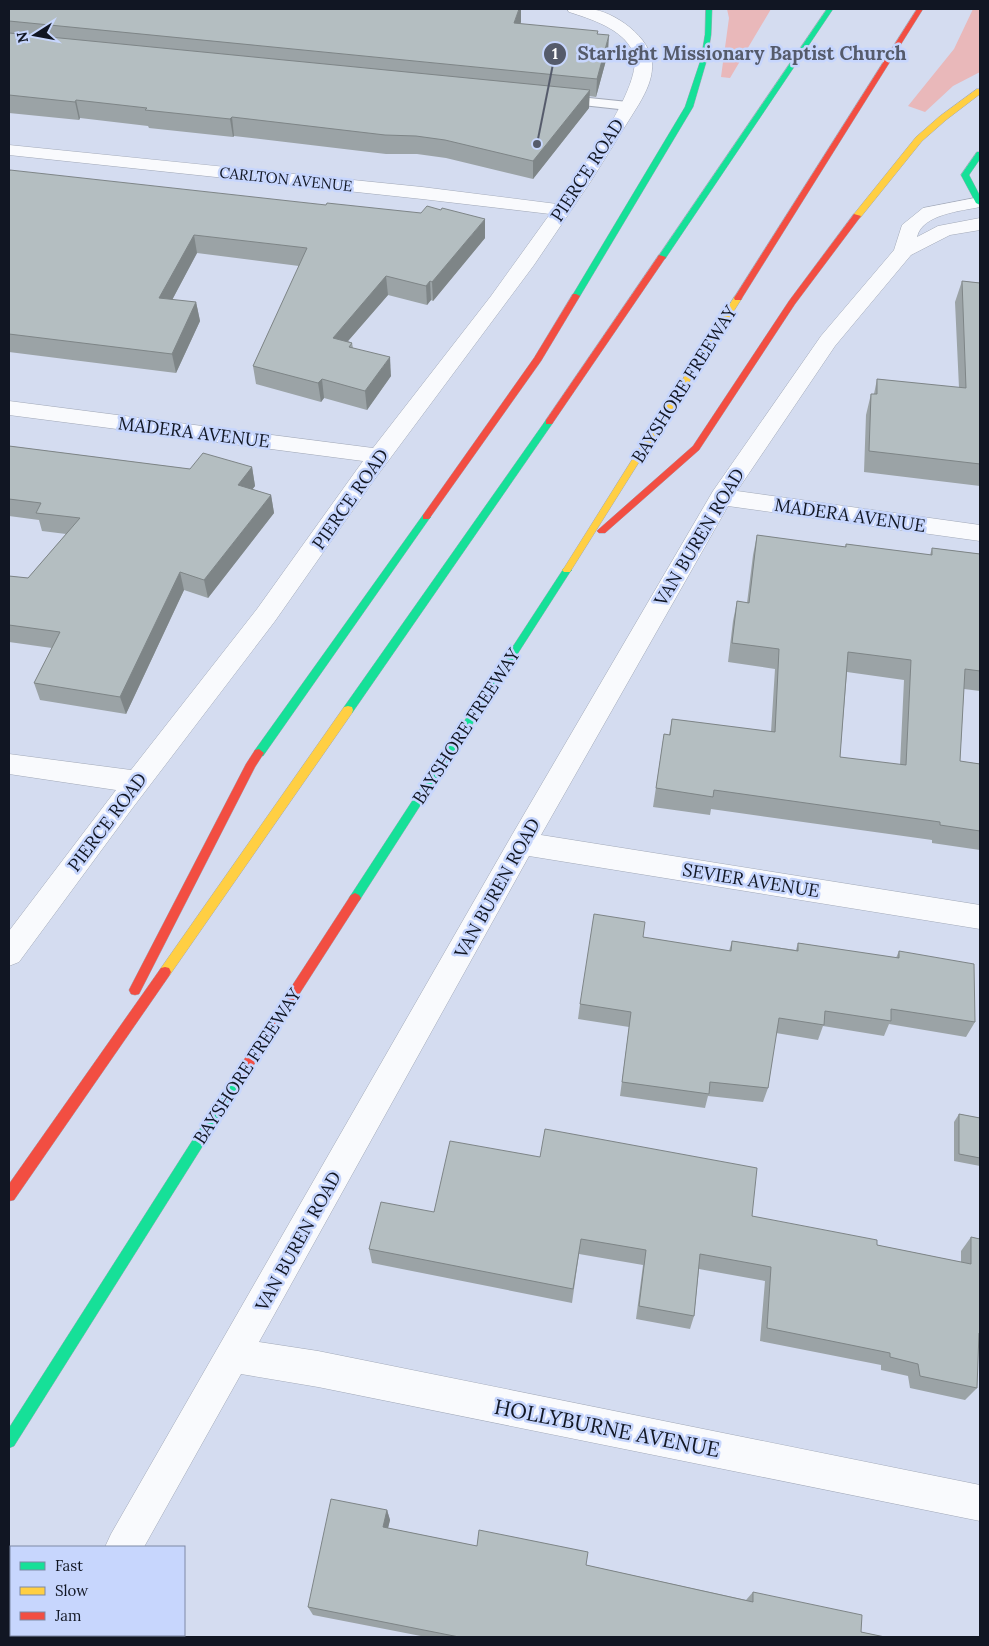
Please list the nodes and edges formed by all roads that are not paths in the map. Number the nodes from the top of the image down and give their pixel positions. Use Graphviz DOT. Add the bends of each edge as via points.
graph roads {
  1 [pos="575,9"];
  2 [pos="709,9"];
  3 [pos="830,9"];
  4 [pos="920,9"];
  5 [pos="980,91"];
  6 [pos="544,98"];
  7 [pos="628,106"];
  8 [pos="9,150"];
  9 [pos="980,154"];
  10 [pos="980,202"];
  11 [pos="562,210"];
  12 [pos="980,224"];
  13 [pos="904,251"];
  14 [pos="9,408"];
  15 [pos="379,456"];
  16 [pos="721,497"];
  17 [pos="980,533"];
  18 [pos="579,552"];
  19 [pos="9,764"];
  20 [pos="137,782"];
  21 [pos="522,843"];
  22 [pos="980,917"];
  23 [pos="9,953"];
  24 [pos="86,1085"];
  25 [pos="9,1196"];
  26 [pos="234,1355"];
  27 [pos="9,1440"];
  28 [pos="980,1503"];
  29 [pos="125,1546"];
  1 -- 7 [label="street, PIERCE ROAD" via="623,30 641,52 645,63 638,90"];
  2 -- 24 [label="main road" via="701,79 689,107 538,360 251,764"];
  3 -- 24 [label="main road" via="574,386"];
  4 -- 18 [label="main road, BAYSHORE FREEWAY"];
  5 -- 18 [label="main road" via="918,139 792,303 696,448"];
  6 -- 7 [label="lane"];
  7 -- 11 [label="street, PIERCE ROAD"];
  8 -- 11 [label="street, CARLTON AVENUE"];
  9 -- 10 [label="main road" via="964,175"];
  10 -- 13 [label="street, VAN BUREN ROAD" via="930,212 909,229"];
  11 -- 15 [label="street, PIERCE ROAD"];
  12 -- 13 [label="street, VAN BUREN ROAD" via="945,230"];
  13 -- 16 [label="street, VAN BUREN ROAD" via="828,340"];
  14 -- 15 [label="street, MADERA AVENUE"];
  15 -- 20 [label="street, PIERCE ROAD" via="266,615"];
  16 -- 17 [label="street, MADERA AVENUE"];
  16 -- 21 [label="street, VAN BUREN ROAD"];
  18 -- 27 [label="main road, BAYSHORE FREEWAY"];
  19 -- 20 [label="street"];
  20 -- 23 [label="street, PIERCE ROAD"];
  21 -- 22 [label="street, SEVIER AVENUE"];
  21 -- 26 [label="street, VAN BUREN ROAD"];
  24 -- 25 [label="main road"];
  26 -- 28 [label="street, HOLLYBURNE AVENUE" via="318,1369"];
  26 -- 29 [label="street, VAN BUREN ROAD"];
}
